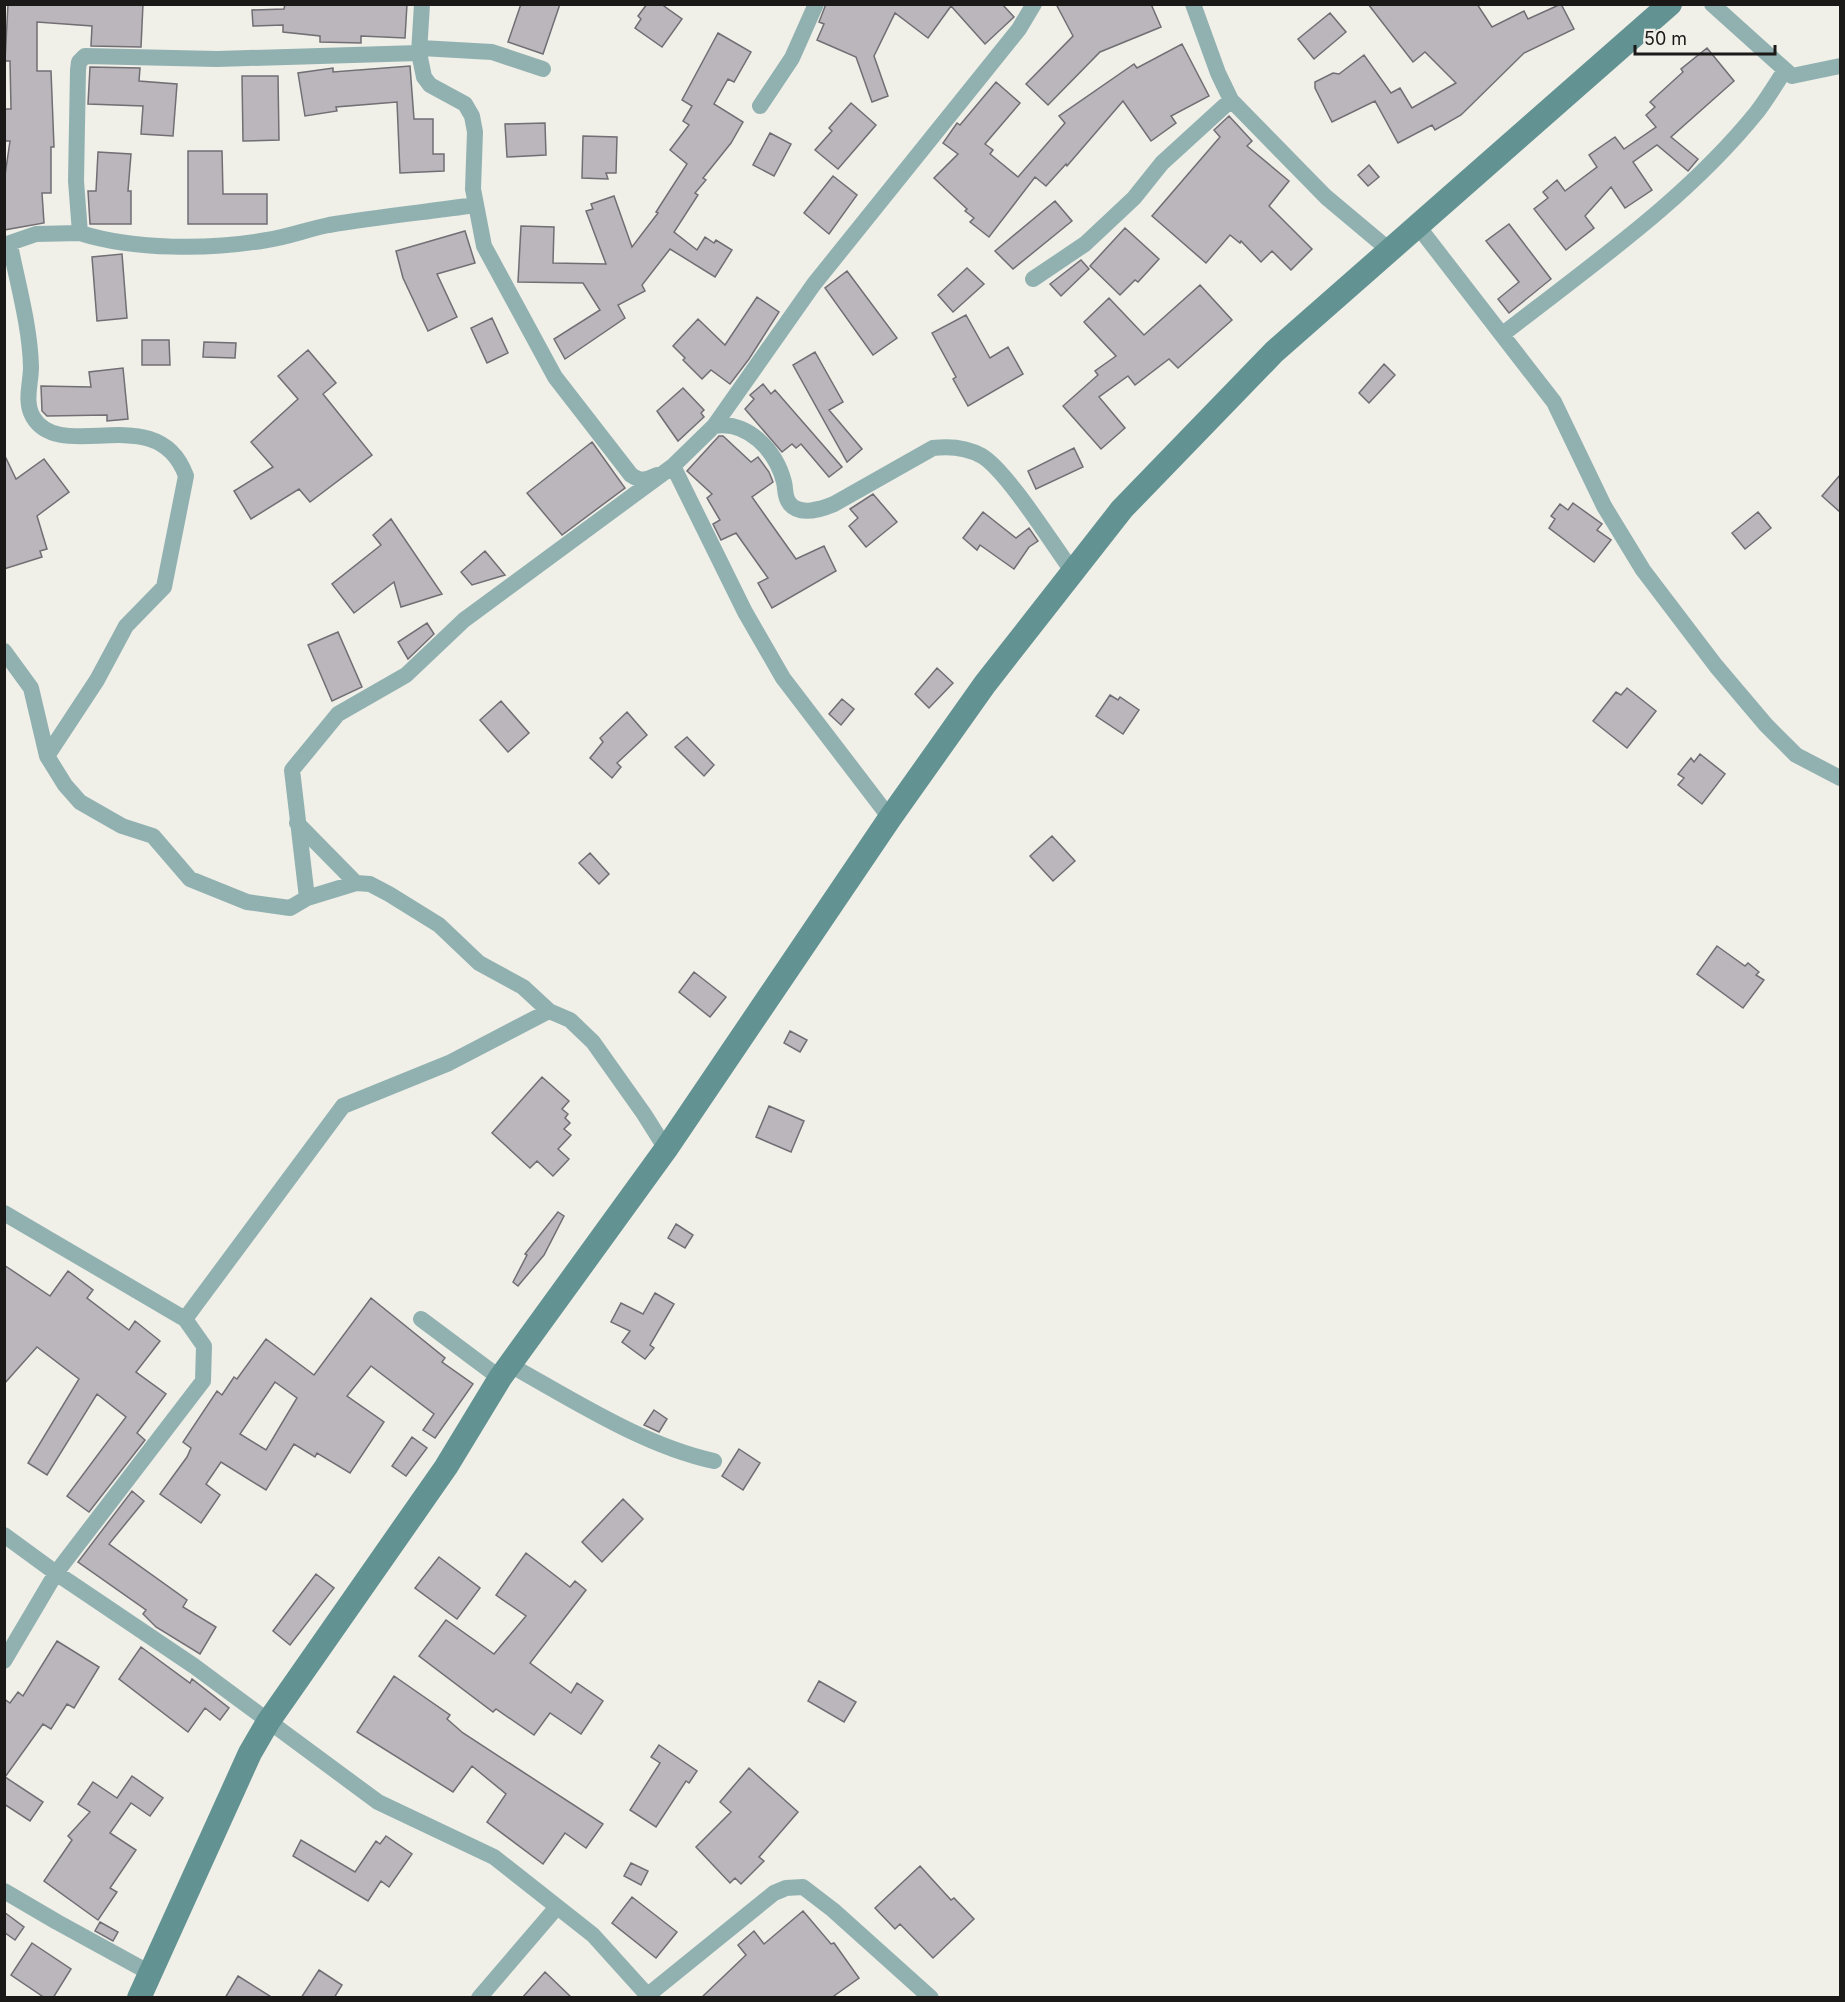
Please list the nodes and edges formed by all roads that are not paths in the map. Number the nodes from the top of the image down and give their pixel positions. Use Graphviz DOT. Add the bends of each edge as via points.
graph roads {
  1 [pos="422,4"];
  2 [pos="816,4"];
  3 [pos="1034,4"];
  4 [pos="1193,4"];
  5 [pos="1670,4"];
  6 [pos="1712,4"];
  7 [pos="420,50"];
  8 [pos="1840,66"];
  9 [pos="543,69"];
  10 [pos="1785,70"];
  11 [pos="1231,100"];
  12 [pos="760,106"];
  13 [pos="475,205"];
  14 [pos="1417,225"];
  15 [pos="80,233"];
  16 [pos="7,245"];
  17 [pos="1388,249"];
  18 [pos="1033,279"];
  19 [pos="1503,334"];
  20 [pos="714,426"];
  21 [pos="674,466"];
  22 [pos="1073,572"];
  23 [pos="4,651"];
  24 [pos="47,756"];
  25 [pos="1840,778"];
  26 [pos="890,818"];
  27 [pos="297,824"];
  28 [pos="356,883"];
  29 [pos="307,898"];
  30 [pos="549,1011"];
  31 [pos="666,1149"];
  32 [pos="4,1213"];
  33 [pos="185,1319"];
  34 [pos="421,1319"];
  35 [pos="505,1372"];
  36 [pos="714,1461"];
  37 [pos="4,1535"];
  38 [pos="56,1573"];
  39 [pos="4,1661"];
  40 [pos="268,1722"];
  41 [pos="4,1891"];
  42 [pos="557,1907"];
  43 [pos="150,1972"];
  44 [pos="649,1996"];
  45 [pos="139,1998"];
  46 [pos="479,1998"];
  47 [pos="931,1998"];
  1 -- 7 [label="street"];
  2 -- 12 [label="street" via="792,58"];
  3 -- 20 [label="street" via="1019,29 814,284"];
  4 -- 11 [label="street"];
  5 -- 14 [label="main road"];
  6 -- 10 [label="street"];
  7 -- 9 [label="street" via="492,52"];
  7 -- 13 [label="street" via="424,77 430,85 465,104 472,117"];
  7 -- 15 [label="street" via="217,59 85,56 78,70 76,181"];
  8 -- 10 [label="street" via="1792,76"];
  10 -- 19 [label="street" via="1757,112 1638,230"];
  11 -- 17 [label="street" via="1326,197"];
  11 -- 18 [label="street" via="1162,163 1134,198 1085,244"];
  13 -- 15 [label="street" via="331,225 243,243 108,242"];
  13 -- 21 [label="street" via="484,246 555,376 638,480"];
  14 -- 17 [label="main road"];
  14 -- 19 [label="street"];
  15 -- 16 [label="street" via="36,234"];
  16 -- 24 [label="street" via="28,344 29,404 43,429 59,435 146,436 181,461 186,476 164,587 126,626 97,680"];
  17 -- 22 [label="main road" via="1274,352 1179,447 1122,509"];
  19 -- 25 [label="street" via="1554,402 1604,506 1643,570 1766,725 1796,755"];
  20 -- 21 [label="street"];
  20 -- 22 [label="street" via="734,424 746,429 773,457 784,482 785,497 791,506 801,510 822,510 933,448 951,446 982,456 1005,479"];
  21 -- 26 [label="street" via="745,612 783,678"];
  21 -- 27 [label="street" via="464,620 406,675 338,714 292,770"];
  22 -- 26 [label="main road" via="985,684"];
  23 -- 24 [label="street" via="31,687"];
  24 -- 29 [label="street" via="80,802 122,826 153,836 190,879 247,902 290,908"];
  26 -- 31 [label="main road"];
  27 -- 28 [label="street"];
  27 -- 29 [label="street"];
  28 -- 29 [label="street"];
  28 -- 30 [label="street" via="370,884 439,925 479,963 523,987"];
  30 -- 31 [label="street" via="570,1020 593,1042"];
  30 -- 33 [label="street" via="450,1063 343,1106"];
  31 -- 35 [label="main road"];
  32 -- 33 [label="street"];
  33 -- 38 [label="street" via="204,1346 203,1381"];
  34 -- 35 [label="street"];
  35 -- 36 [label="street" via="682,1455"];
  35 -- 40 [label="main road" via="446,1467"];
  37 -- 38 [label="street"];
  38 -- 39 [label="street"];
  38 -- 40 [label="street" via="194,1666"];
  40 -- 42 [label="street" via="378,1802 494,1857"];
  40 -- 43 [label="main road" via="250,1753"];
  41 -- 43 [label="street"];
  42 -- 44 [label="street" via="593,1935"];
  42 -- 46 [label="street"];
  43 -- 45 [label="main road"];
  44 -- 47 [label="street" via="774,1893 803,1887"];
}
